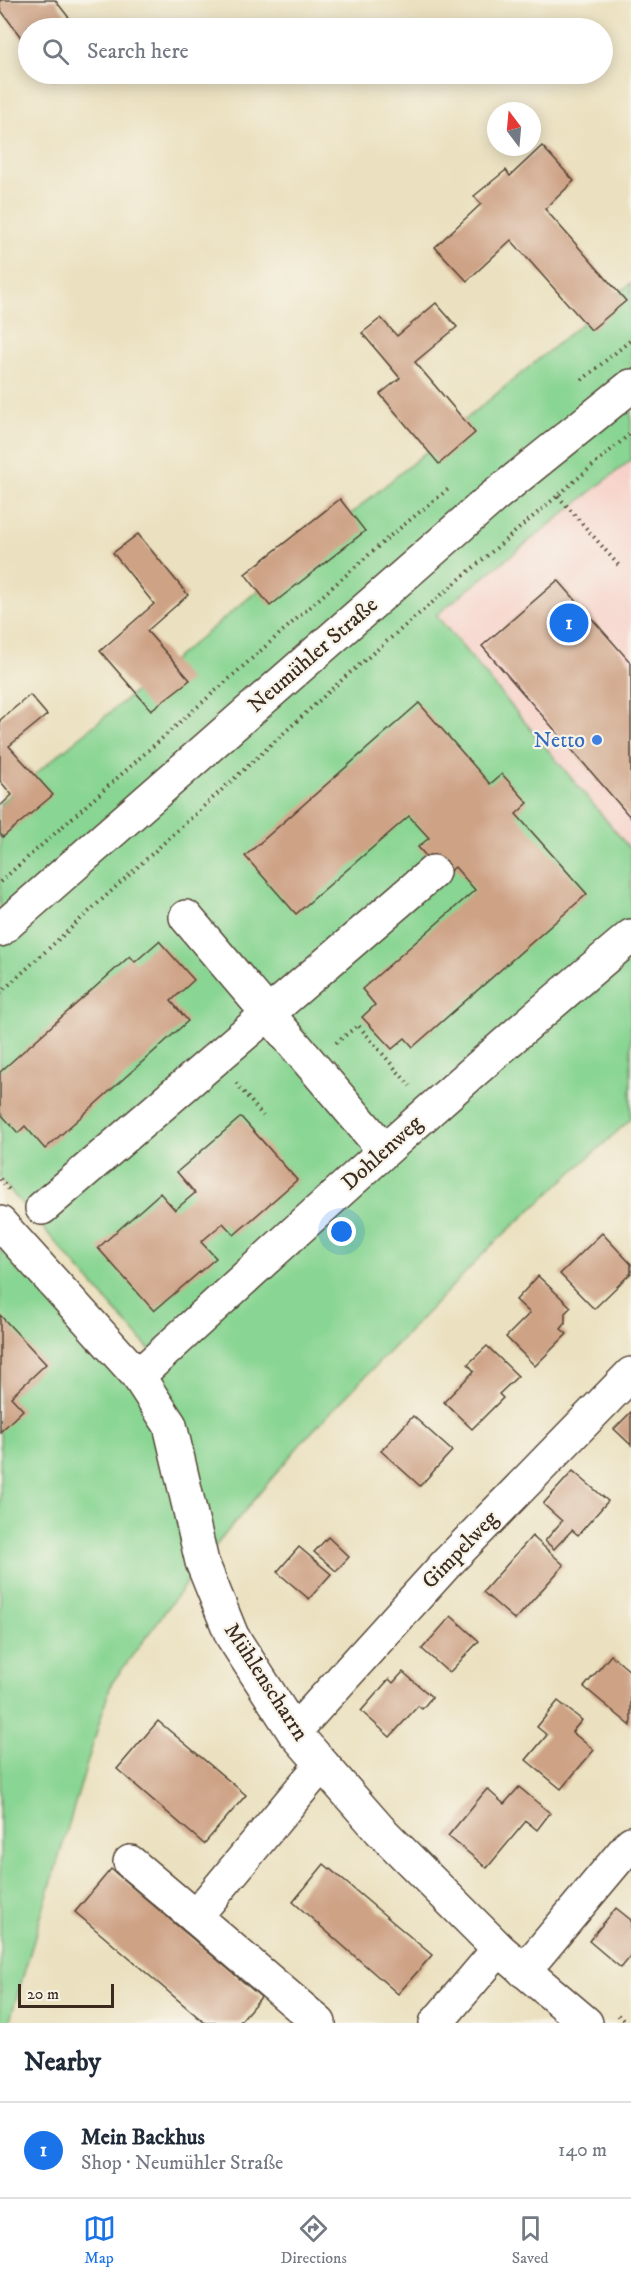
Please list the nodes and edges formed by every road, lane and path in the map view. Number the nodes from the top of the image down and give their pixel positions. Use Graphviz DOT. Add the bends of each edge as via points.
graph roads {
  1 [pos="631,386"];
  2 [pos="631,433"];
  3 [pos="558,496"];
  4 [pos="621,568"];
  5 [pos="433,872"];
  6 [pos="186,917"];
  7 [pos="0,930"];
  8 [pos="631,936"];
  9 [pos="0,993"];
  10 [pos="268,1014"];
  11 [pos="216,1059"];
  12 [pos="311,1064"];
  13 [pos="430,1109"];
  14 [pos="264,1116"];
  15 [pos="384,1150"];
  16 [pos="0,1179"];
  17 [pos="19,1209"];
  18 [pos="631,1374"];
  19 [pos="138,1376"];
  20 [pos="294,1732"];
  21 [pos="322,1764"];
  22 [pos="631,1843"];
  23 [pos="130,1862"];
  24 [pos="195,1917"];
  25 [pos="500,1949"];
  26 [pos="524,1971"];
  27 [pos="599,2016"];
  28 [pos="319,2023"];
  29 [pos="436,2023"];
  30 [pos="628,2023"];
  1 -- 7 [label="street, Neumühler Straße" via="492,498"];
  2 -- 3 [label="path"];
  3 -- 4 [label="path"];
  3 -- 9 [label="path" via="345,677"];
  5 -- 10 [label="street"];
  6 -- 10 [label="street"];
  8 -- 13 [label="street, Dohlenweg"];
  10 -- 11 [label="street"];
  10 -- 12 [label="street"];
  11 -- 14 [label="path"];
  11 -- 17 [label="street"];
  12 -- 13 [label="path" via="358,1025"];
  12 -- 15 [label="street"];
  13 -- 15 [label="street, Dohlenweg"];
  15 -- 19 [label="street, Dohlenweg"];
  16 -- 17 [label="path"];
  17 -- 19 [label="street, Mühlenscharrn"];
  18 -- 20 [label="street, Gimpelweg" via="446,1564"];
  19 -- 20 [label="street, Mühlenscharrn" via="170,1425 202,1562 232,1636"];
  20 -- 21 [label="street, Mühlenscharrn"];
  21 -- 24 [label="street"];
  21 -- 25 [label="street, Mühlenscharrn" via="380,1830"];
  22 -- 26 [label="street"];
  23 -- 24 [label="street"];
  24 -- 28 [label="street"];
  25 -- 26 [label="street, Mühlenscharrn"];
  25 -- 29 [label="street"];
  26 -- 27 [label="street, Mühlenscharrn"];
  27 -- 30 [label="path"];
}
